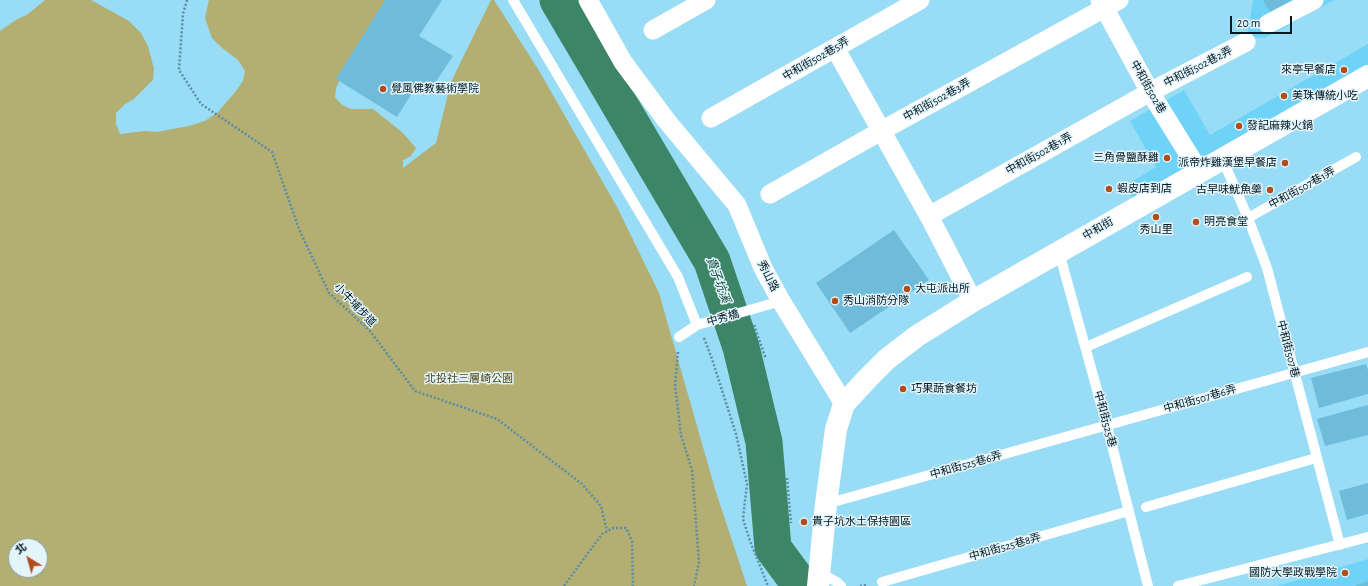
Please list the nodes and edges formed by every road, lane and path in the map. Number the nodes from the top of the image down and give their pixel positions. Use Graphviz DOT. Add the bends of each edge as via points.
graph roads {
  1 [pos="187,0"];
  2 [pos="513,0"];
  3 [pos="588,0"];
  4 [pos="706,0"];
  5 [pos="920,0"];
  6 [pos="1314,0"];
  7 [pos="1108,3"];
  8 [pos="1268,24"];
  9 [pos="653,30"];
  10 [pos="1246,42"];
  11 [pos="835,48"];
  12 [pos="1368,76"];
  13 [pos="1150,92"];
  14 [pos="711,118"];
  15 [pos="881,131"];
  16 [pos="1356,157"];
  17 [pos="1222,158"];
  18 [pos="1199,171"];
  19 [pos="770,194"];
  20 [pos="929,216"];
  21 [pos="1248,218"];
  22 [pos="1059,252"];
  23 [pos="1247,277"];
  24 [pos="781,301"];
  25 [pos="973,301"];
  26 [pos="748,310"];
  27 [pos="697,325"];
  28 [pos="679,337"];
  29 [pos="1086,347"];
  30 [pos="1368,352"];
  31 [pos="766,359"];
  32 [pos="1294,373"];
  33 [pos="844,404"];
  34 [pos="1107,426"];
  35 [pos="1316,458"];
  36 [pos="787,478"];
  37 [pos="826,504"];
  38 [pos="1146,507"];
  39 [pos="1129,511"];
  40 [pos="791,523"];
  41 [pos="607,531"];
  42 [pos="1368,538"];
  43 [pos="1340,545"];
  44 [pos="818,581"];
  45 [pos="882,582"];
  46 [pos="564,586"];
  47 [pos="633,586"];
  48 [pos="694,586"];
  49 [pos="768,586"];
  50 [pos="840,586"];
  51 [pos="1148,586"];
  52 [pos="1178,586"];
  1 -- 41 [label="path, 小牛埔步道" via="183,14 179,70 201,104 272,152 299,229 329,293 370,331 416,391 497,419 582,484 601,506"];
  2 -- 27 [label="lane" via="678,277"];
  3 -- 24 [label="street, 秀山路" via="623,62 666,120 737,205 763,268"];
  4 -- 9 [label="street"];
  5 -- 11 [label="street, 中和街502巷5弄"];
  6 -- 8 [label="street"];
  7 -- 13 [label="street, 中和街502巷"];
  7 -- 15 [label="street, 中和街502巷3弄"];
  10 -- 13 [label="street, 中和街502巷2弄"];
  11 -- 14 [label="street, 中和街502巷5弄"];
  11 -- 15 [label="street"];
  12 -- 17 [label="street, 中和街"];
  13 -- 18 [label="street, 中和街502巷"];
  13 -- 20 [label="street, 中和街502巷1弄"];
  15 -- 19 [label="street, 中和街502巷3弄"];
  15 -- 20 [label="street"];
  16 -- 21 [label="lane, 中和街507巷1弄"];
  17 -- 18 [label="street, 中和街"];
  17 -- 21 [label="lane, 中和街507巷"];
  18 -- 22 [label="street, 中和街"];
  20 -- 25 [label="street"];
  21 -- 32 [label="lane, 中和街507巷" via="1267,268"];
  22 -- 25 [label="street, 中和街"];
  22 -- 29 [label="lane, 中和街525巷"];
  23 -- 29 [label="lane"];
  24 -- 26 [label="lane, 中秀橋"];
  24 -- 33 [label="street, 秀山路"];
  25 -- 33 [label="street, 中和街" via="887,359"];
  26 -- 27 [label="lane, 中秀橋"];
  26 -- 31 [label="path"];
  27 -- 28 [label="lane, 中秀橋"];
  27 -- 49 [label="path" via="712,359 736,434 747,484 743,519"];
  28 -- 48 [label="path" via="675,385 681,435 692,470 699,562"];
  29 -- 34 [label="lane, 中和街525巷"];
  30 -- 32 [label="lane, 中和街507巷6弄"];
  32 -- 34 [label="lane, 中和街507巷6弄"];
  32 -- 35 [label="lane, 中和街507巷"];
  33 -- 37 [label="street" via="836,429"];
  34 -- 37 [label="lane, 中和街525巷6弄"];
  34 -- 39 [label="lane, 中和街525巷"];
  35 -- 38 [label="lane"];
  35 -- 43 [label="lane, 中和街507巷"];
  36 -- 40 [label="path"];
  37 -- 44 [label="street"];
  39 -- 45 [label="lane, 中和街525巷8弄"];
  39 -- 51 [label="lane, 中和街525巷"];
  41 -- 46 [label="path" via="602,534"];
  41 -- 47 [label="path" via="613,528 626,528 632,541"];
  42 -- 43 [label="lane"];
  43 -- 52 [label="lane"];
  44 -- 50 [label="lane" via="837,582"];
}
